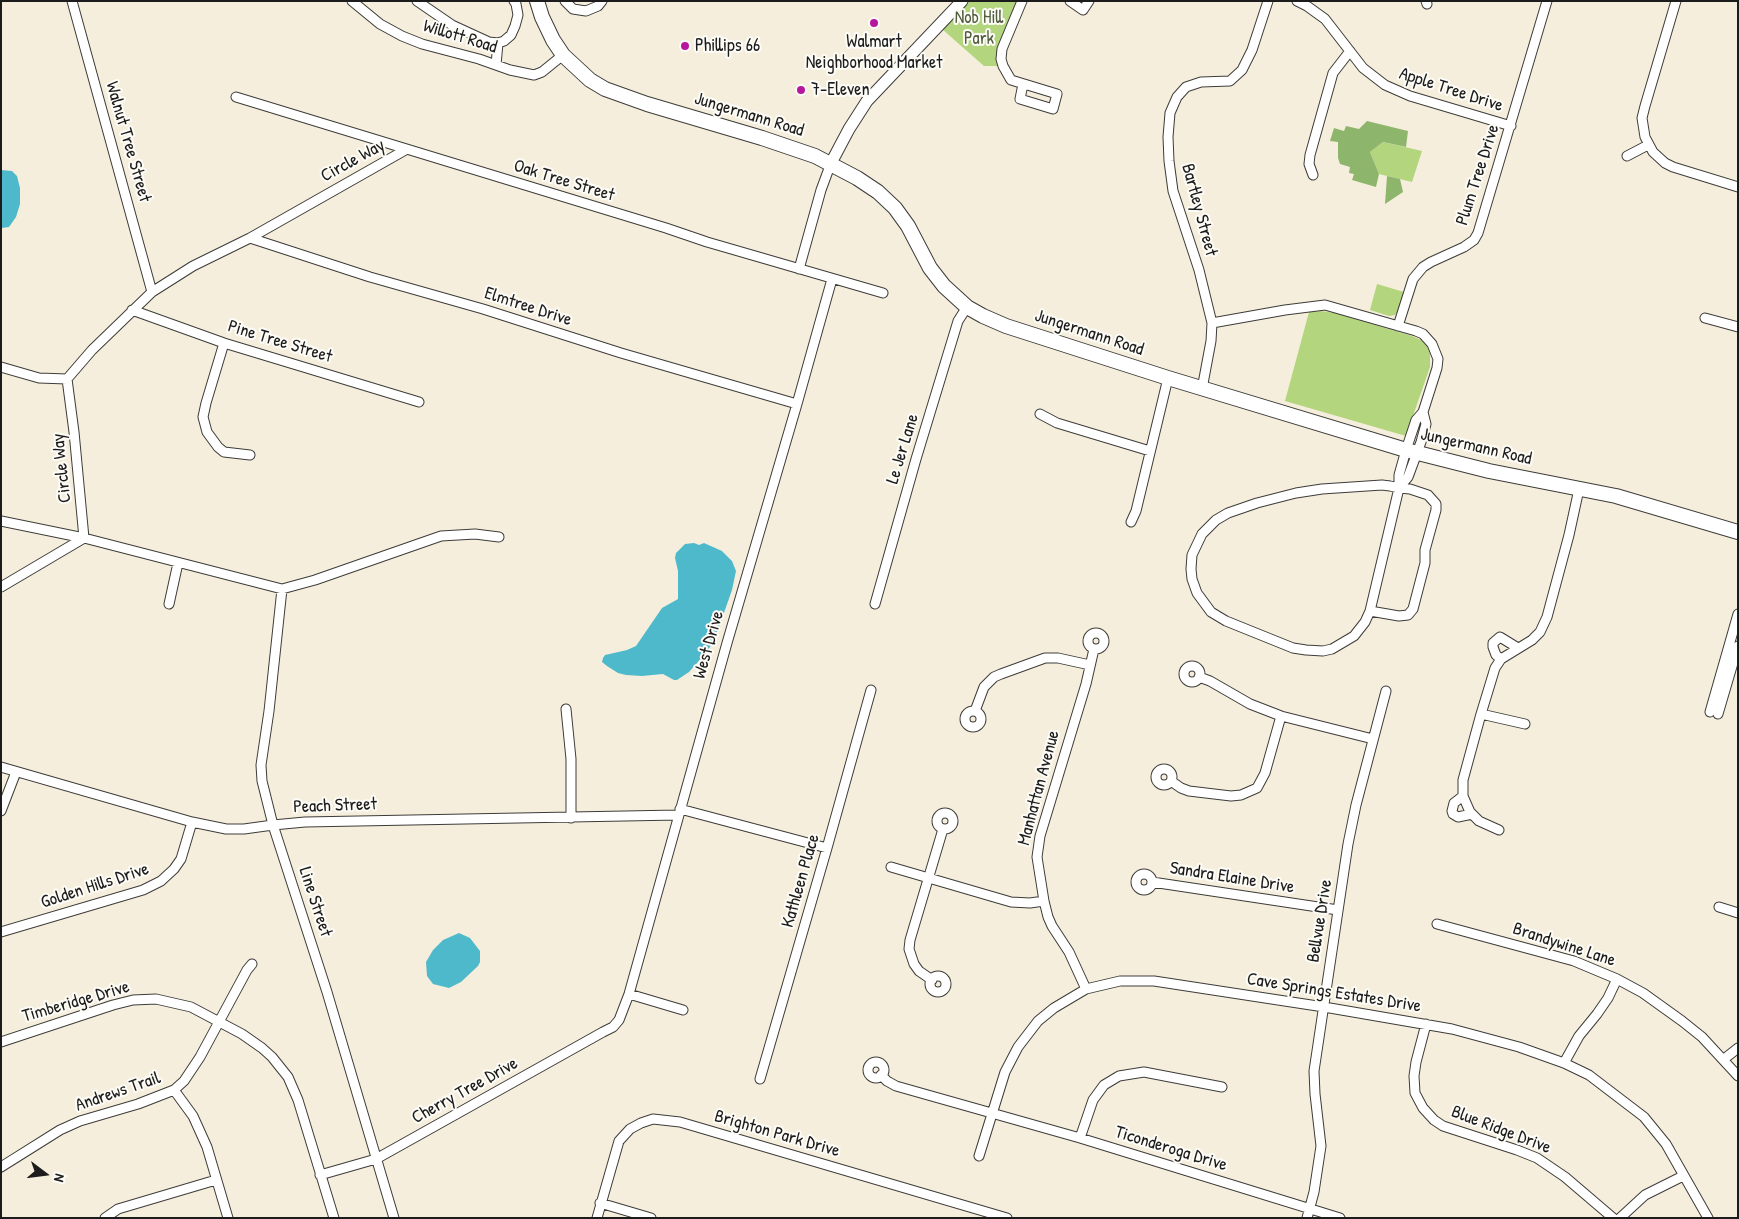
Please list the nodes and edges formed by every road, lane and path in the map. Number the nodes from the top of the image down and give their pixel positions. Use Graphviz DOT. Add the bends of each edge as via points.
graph roads {
  1 [pos="72,1"];
  2 [pos="352,1"];
  3 [pos="417,1"];
  4 [pos="514,1"];
  5 [pos="537,1"];
  6 [pos="565,1"];
  7 [pos="602,1"];
  8 [pos="962,1"];
  9 [pos="1022,1"];
  10 [pos="1070,1"];
  11 [pos="1090,1"];
  12 [pos="1268,1"];
  13 [pos="1297,1"];
  14 [pos="1547,1"];
  15 [pos="1676,1"];
  16 [pos="498,43"];
  17 [pos="1350,52"];
  18 [pos="563,55"];
  19 [pos="496,65"];
  20 [pos="1023,84"];
  21 [pos="236,97"];
  22 [pos="1511,126"];
  23 [pos="1648,145"];
  24 [pos="407,149"];
  25 [pos="1627,156"];
  26 [pos="830,163"];
  27 [pos="1313,175"];
  28 [pos="1738,187"];
  29 [pos="250,238"];
  30 [pos="800,269"];
  31 [pos="832,279"];
  32 [pos="152,292"];
  33 [pos="884,293"];
  34 [pos="967,307"];
  35 [pos="132,310"];
  36 [pos="1705,318"];
  37 [pos="1212,323"];
  38 [pos="1398,326"];
  39 [pos="1738,327"];
  40 [pos="224,343"];
  41 [pos="1,367"];
  42 [pos="1168,378"];
  43 [pos="66,379"];
  44 [pos="1202,389"];
  45 [pos="419,402"];
  46 [pos="797,404"];
  47 [pos="1040,414"];
  48 [pos="1150,451"];
  49 [pos="1411,451"];
  50 [pos="250,455"];
  51 [pos="1399,488"];
  52 [pos="1579,489"];
  53 [pos="1,521"];
  54 [pos="1131,522"];
  55 [pos="1738,532"];
  56 [pos="499,537"];
  57 [pos="84,538"];
  58 [pos="178,564"];
  59 [pos="1,587"];
  60 [pos="282,588"];
  61 [pos="169,604"];
  62 [pos="875,604"];
  63 [pos="1370,611"];
  64 [pos="1738,614"];
  65 [pos="1738,646"];
  66 [pos="1518,648"];
  67 [pos="1094,649"];
  68 [pos="1501,659"];
  69 [pos="1090,665"];
  70 [pos="1199,677"];
  71 [pos="871,690"];
  72 [pos="1386,691"];
  73 [pos="566,709"];
  74 [pos="975,712"];
  75 [pos="1480,714"];
  76 [pos="1281,716"];
  77 [pos="1525,724"];
  78 [pos="1373,739"];
  79 [pos="1,767"];
  80 [pos="16,772"];
  81 [pos="1171,781"];
  82 [pos="1463,796"];
  83 [pos="1,812"];
  84 [pos="679,812"];
  85 [pos="1472,814"];
  86 [pos="570,818"];
  87 [pos="192,822"];
  88 [pos="273,824"];
  89 [pos="943,829"];
  90 [pos="1499,830"];
  91 [pos="827,848"];
  92 [pos="892,867"];
  93 [pos="928,877"];
  94 [pos="1152,882"];
  95 [pos="1044,901"];
  96 [pos="1719,907"];
  97 [pos="1338,910"];
  98 [pos="1738,913"];
  99 [pos="1437,924"];
  100 [pos="1,932"];
  101 [pos="252,964"];
  102 [pos="1617,979"];
  103 [pos="932,980"];
  104 [pos="1086,989"];
  105 [pos="629,994"];
  106 [pos="1324,1007"];
  107 [pos="683,1010"];
  108 [pos="619,1020"];
  109 [pos="220,1022"];
  110 [pos="1426,1024"];
  111 [pos="1,1042"];
  112 [pos="1738,1048"];
  113 [pos="1724,1059"];
  114 [pos="1564,1063"];
  115 [pos="882,1075"];
  116 [pos="1738,1076"];
  117 [pos="760,1080"];
  118 [pos="1222,1087"];
  119 [pos="174,1090"];
  120 [pos="992,1114"];
  121 [pos="1080,1138"];
  122 [pos="979,1156"];
  123 [pos="376,1159"];
  124 [pos="1,1167"];
  125 [pos="320,1174"];
  126 [pos="1684,1176"];
  127 [pos="216,1180"];
  128 [pos="600,1203"];
  129 [pos="1309,1214"];
  130 [pos="105,1218"];
  131 [pos="228,1218"];
  132 [pos="334,1218"];
  133 [pos="394,1218"];
  134 [pos="597,1218"];
  135 [pos="651,1218"];
  136 [pos="1007,1218"];
  137 [pos="1340,1218"];
  138 [pos="1613,1218"];
  139 [pos="1620,1218"];
  140 [pos="1708,1218"];
  1 -- 32 [label="street, Walnut Tree Street"];
  2 -- 19 [label="street, Willott Road" via="380,24 402,36"];
  3 -- 16 [label="street" via="452,25"];
  4 -- 16 [label="street" via="518,15 515,26 511,35"];
  5 -- 18 [label="main road, Jungermann Road" via="553,40"];
  6 -- 7 [label="street" via="573,9 586,11"];
  8 -- 26 [label="street" via="919,50 867,101"];
  9 -- 20 [label="street" via="1005,38 1001,59 1011,80"];
  10 -- 11 [label="street" via="1083,10"];
  12 -- 37 [label="street, Bartley Street" via="1242,70 1230,80 1201,82 1186,87 1170,113 1168,137 1173,191 1199,270"];
  13 -- 17 [label="street, Apple Tree Drive" via="1325,18"];
  14 -- 22 [label="street, Plum Tree Drive"];
  15 -- 23 [label="street" via="1642,118"];
  16 -- 19 [label="street"];
  17 -- 22 [label="street, Apple Tree Drive" via="1385,85"];
  17 -- 27 [label="street" via="1334,73 1310,155"];
  18 -- 19 [label="street, Willott Road" via="534,75"];
  18 -- 26 [label="main road, Jungermann Road" via="590,80 618,95 797,149"];
  21 -- 24 [label="street, Oak Tree Street"];
  22 -- 38 [label="street, Plum Tree Drive" via="1478,233 1464,247 1423,267 1413,279"];
  23 -- 25 [label="street"];
  23 -- 28 [label="street" via="1658,158 1673,167"];
  24 -- 29 [label="street, Circle Way"];
  24 -- 30 [label="street, Oak Tree Street"];
  26 -- 30 [label="street"];
  26 -- 34 [label="main road, Jungermann Road" via="878,192 895,208 930,268"];
  29 -- 32 [label="street, Circle Way" via="193,266"];
  29 -- 46 [label="street, Elmtree Drive"];
  30 -- 31 [label="street, Oak Tree Street"];
  31 -- 33 [label="street, Oak Tree Street"];
  31 -- 46 [label="street, West Drive"];
  32 -- 35 [label="street, Circle Way"];
  34 -- 42 [label="main road, Jungermann Road" via="1006,326"];
  34 -- 62 [label="street, Le Jer Lane" via="958,321"];
  35 -- 40 [label="street, Pine Tree Street"];
  35 -- 43 [label="street, Circle Way"];
  36 -- 39 [label="street"];
  37 -- 38 [label="street" via="1325,305"];
  37 -- 44 [label="street, Bartley Street" via="1212,342"];
  38 -- 49 [label="street" via="1423,334 1432,344 1438,359 1423,412 1416,420"];
  40 -- 45 [label="street, Pine Tree Street"];
  40 -- 50 [label="street" via="203,417 207,432 224,452"];
  41 -- 43 [label="street" via="39,378"];
  42 -- 44 [label="main road, Jungermann Road"];
  42 -- 48 [label="street"];
  43 -- 57 [label="street, Circle Way" via="74,425"];
  44 -- 49 [label="main road, Jungermann Road"];
  46 -- 84 [label="street, West Drive"];
  47 -- 48 [label="street" via="1057,423"];
  48 -- 54 [label="street"];
  49 -- 51 [label="street" via="1399,474"];
  49 -- 52 [label="main road, Jungermann Road" via="1488,471"];
  51 -- 63 [label="street"];
  51 -- 63 [label="street" via="1424,493 1436,504 1424,550 1424,568 1410,613 1399,616"];
  51 -- 63 [label="street" via="1322,489 1257,503 1216,520 1202,534 1192,555 1192,579 1197,593 1211,612 1293,648 1332,649 1354,636 1366,622"];
  52 -- 55 [label="main road, Jungermann Road" via="1616,496"];
  52 -- 66 [label="street" via="1547,617 1540,632"];
  53 -- 57 [label="street"];
  56 -- 60 [label="street" via="474,534 440,536 315,580"];
  57 -- 58 [label="street"];
  57 -- 59 [label="street"];
  58 -- 60 [label="street"];
  58 -- 61 [label="street"];
  60 -- 88 [label="street, Line Street" via="261,765"];
  64 -- 65 [label="street" via="1714,713"];
  66 -- 68 [label="street"];
  66 -- 68 [label="street" via="1500,637 1493,647"];
  67 -- 69 [label="street, Manhattan Avenue"];
  68 -- 75 [label="street"];
  69 -- 74 [label="street" via="1046,658 1001,674 984,687"];
  69 -- 95 [label="street, Manhattan Avenue" via="1038,848 1037,866"];
  70 -- 76 [label="street"];
  71 -- 91 [label="street, Kathleen Place"];
  72 -- 78 [label="street, Bellvue Drive"];
  73 -- 86 [label="street" via="571,759"];
  75 -- 77 [label="street"];
  75 -- 82 [label="street" via="1463,780"];
  76 -- 78 [label="street"];
  76 -- 81 [label="street" via="1265,773 1257,788 1231,796 1189,791"];
  78 -- 97 [label="street, Bellvue Drive" via="1350,835"];
  79 -- 80 [label="street, Peach Street"];
  80 -- 83 [label="street"];
  80 -- 87 [label="street, Peach Street"];
  82 -- 85 [label="street"];
  82 -- 85 [label="street" via="1454,803 1452,814 1458,817"];
  84 -- 86 [label="street, Peach Street"];
  84 -- 91 [label="street, Peach Street"];
  84 -- 105 [label="street, West Drive"];
  85 -- 90 [label="street"];
  86 -- 88 [label="street, Peach Street"];
  87 -- 88 [label="street, Peach Street" via="244,830"];
  87 -- 100 [label="street, Golden Hills Drive" via="181,859 161,881 143,890"];
  88 -- 123 [label="street, Line Street"];
  89 -- 93 [label="street"];
  91 -- 117 [label="street, Kathleen Place"];
  92 -- 93 [label="street"];
  93 -- 95 [label="street" via="1011,902"];
  93 -- 103 [label="street" via="909,949 919,971"];
  94 -- 97 [label="street, Sandra Elaine Drive"];
  95 -- 104 [label="street, Manhattan Avenue" via="1052,926 1069,952"];
  96 -- 98 [label="street"];
  97 -- 106 [label="street, Bellvue Drive"];
  99 -- 102 [label="street, Brandywine Lane" via="1574,961"];
  101 -- 109 [label="street, Andrews Trail"];
  102 -- 113 [label="street, Brandywine Lane" via="1662,1006"];
  102 -- 114 [label="street" via="1608,998 1579,1036"];
  104 -- 106 [label="street, Cave Springs Estates Drive" via="1131,980 1154,981"];
  104 -- 120 [label="street, Cave Springs Estates Drive" via="1054,1008 1025,1037 1005,1072"];
  105 -- 107 [label="street"];
  105 -- 108 [label="street, West Drive"];
  106 -- 110 [label="street, Cave Springs Estates Drive"];
  106 -- 129 [label="street, Bellvue Drive" via="1314,1071 1321,1146"];
  108 -- 123 [label="street, Cherry Tree Drive"];
  109 -- 111 [label="street, Timberidge Drive" via="176,1002 138,999"];
  109 -- 119 [label="street, Andrews Trail" via="184,1081"];
  109 -- 125 [label="street, Timberidge Drive" via="262,1048 288,1077"];
  110 -- 114 [label="street, Cave Springs Estates Drive" via="1489,1038"];
  110 -- 138 [label="street, Blue Ridge Drive" via="1416,1062 1415,1093 1434,1120 1443,1126 1537,1158"];
  112 -- 113 [label="street"];
  113 -- 116 [label="street, Brandywine Lane"];
  114 -- 126 [label="street, Cave Springs Estates Drive" via="1589,1075 1644,1116 1666,1144"];
  115 -- 120 [label="street, Ticonderoga Drive" via="896,1086"];
  118 -- 121 [label="street" via="1144,1072 1119,1076 1104,1085 1093,1100"];
  119 -- 124 [label="street, Andrews Trail" via="80,1121"];
  119 -- 127 [label="street" via="193,1116 207,1147"];
  120 -- 121 [label="street, Ticonderoga Drive"];
  120 -- 122 [label="street, Cave Springs Estates Drive"];
  121 -- 129 [label="street, Ticonderoga Drive"];
  123 -- 125 [label="street, Cherry Tree Drive"];
  123 -- 133 [label="street, Line Street"];
  125 -- 132 [label="street, Timberidge Drive"];
  126 -- 139 [label="street" via="1645,1195"];
  126 -- 140 [label="street, Cave Springs Estates Drive"];
  127 -- 130 [label="street" via="118,1210"];
  127 -- 131 [label="street"];
  128 -- 134 [label="street, Brighton Park Drive"];
  128 -- 135 [label="street"];
  128 -- 136 [label="street, Brighton Park Drive" via="618,1141 641,1122 653,1119 680,1122"];
  129 -- 137 [label="street, Ticonderoga Drive"];
}
